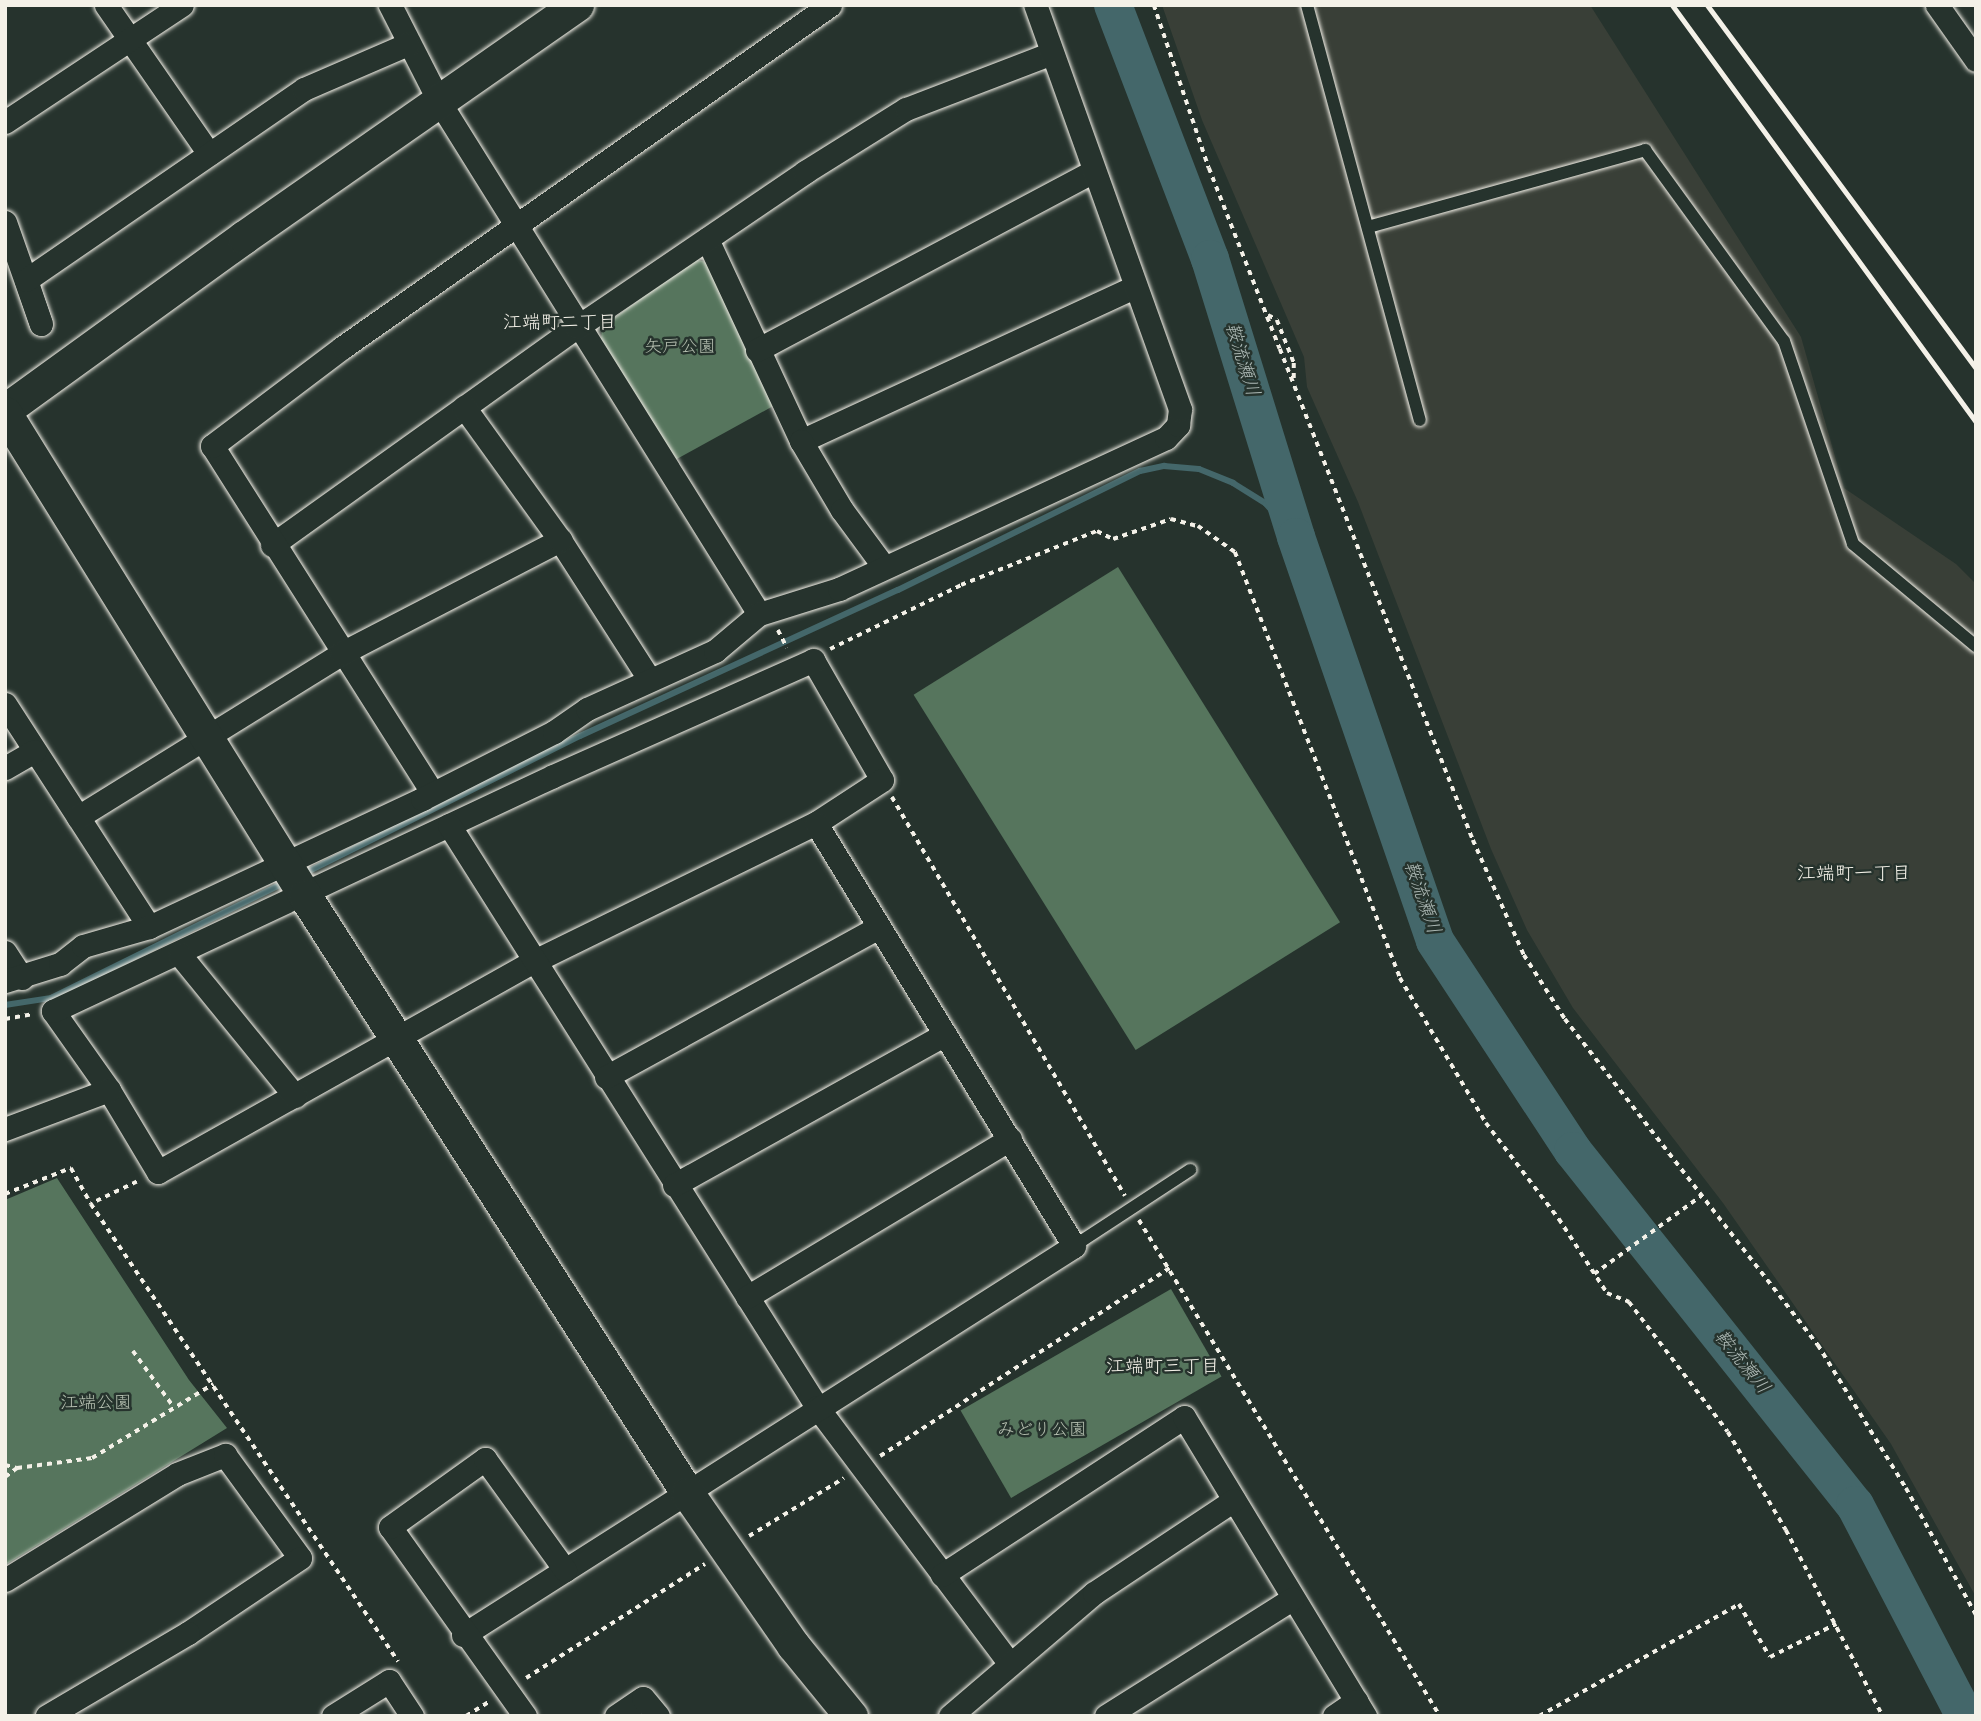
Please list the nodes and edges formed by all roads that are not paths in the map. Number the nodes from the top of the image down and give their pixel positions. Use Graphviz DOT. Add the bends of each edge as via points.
graph roads {
  1 [pos="106,5"];
  2 [pos="182,5"];
  3 [pos="390,5"];
  4 [pos="577,5"];
  5 [pos="830,5"];
  6 [pos="1035,5"];
  7 [pos="1307,5"];
  8 [pos="1937,5"];
  9 [pos="129,38"];
  10 [pos="408,44"];
  11 [pos="1052,53"];
  12 [pos="1976,60"];
  13 [pos="440,103"];
  14 [pos="5,122"];
  15 [pos="209,154"];
  16 [pos="1093,171"];
  17 [pos="5,222"];
  18 [pos="1368,227"];
  19 [pos="517,228"];
  20 [pos="707,239"];
  21 [pos="1135,287"];
  22 [pos="577,327"];
  23 [pos="757,350"];
  24 [pos="464,407"];
  25 [pos="5,412"];
  26 [pos="1420,420"];
  27 [pos="801,441"];
  28 [pos="560,540"];
  29 [pos="272,545"];
  30 [pos="884,566"];
  31 [pos="767,619"];
  32 [pos="1976,646"];
  33 [pos="342,653"];
  34 [pos="650,680"];
  35 [pos="5,704"];
  36 [pos="208,737"];
  37 [pos="34,751"];
  38 [pos="5,768"];
  39 [pos="432,792"];
  40 [pos="78,817"];
  41 [pos="816,823"];
  42 [pos="449,825"];
  43 [pos="295,878"];
  44 [pos="149,927"];
  45 [pos="879,927"];
  46 [pos="5,953"];
  47 [pos="180,954"];
  48 [pos="532,962"];
  49 [pos="14,979"];
  50 [pos="946,1034"];
  51 [pos="399,1038"];
  52 [pos="606,1077"];
  53 [pos="109,1090"];
  54 [pos="295,1096"];
  55 [pos="5,1129"];
  56 [pos="1010,1139"];
  57 [pos="1190,1170"];
  58 [pos="674,1185"];
  59 [pos="1074,1246"];
  60 [pos="747,1297"];
  61 [pos="817,1407"];
  62 [pos="688,1494"];
  63 [pos="1234,1500"];
  64 [pos="565,1570"];
  65 [pos="942,1575"];
  66 [pos="5,1580"];
  67 [pos="1292,1599"];
  68 [pos="463,1635"];
  69 [pos="1010,1664"];
  70 [pos="1361,1708"];
  71 [pos="47,1716"];
  72 [pos="333,1716"];
  73 [pos="412,1716"];
  74 [pos="525,1716"];
  75 [pos="616,1716"];
  76 [pos="658,1716"];
  77 [pos="851,1716"];
  78 [pos="950,1716"];
  79 [pos="1106,1716"];
  80 [pos="1334,1716"];
  1 -- 9 [label="street"];
  2 -- 9 [label="street"];
  3 -- 10 [label="street"];
  4 -- 13 [label="street"];
  5 -- 19 [label="street" via="660,121"];
  6 -- 11 [label="street"];
  7 -- 18 [label="lane"];
  8 -- 12 [label="street"];
  9 -- 14 [label="street"];
  9 -- 15 [label="street"];
  10 -- 13 [label="street"];
  10 -- 15 [label="street" via="304,89"];
  11 -- 16 [label="street"];
  11 -- 20 [label="street" via="906,109"];
  13 -- 19 [label="street"];
  13 -- 25 [label="street" via="244,237"];
  15 -- 17 [label="street" via="26,280 41,324"];
  16 -- 21 [label="street"];
  16 -- 23 [label="street"];
  18 -- 26 [label="lane"];
  18 -- 32 [label="lane" via="1645,150 1784,341 1853,544"];
  19 -- 22 [label="street"];
  19 -- 29 [label="street" via="342,347 212,446"];
  20 -- 22 [label="street"];
  20 -- 23 [label="street"];
  21 -- 27 [label="street"];
  21 -- 30 [label="street" via="1180,409 1178,425 1166,438"];
  22 -- 24 [label="street"];
  22 -- 31 [label="street"];
  23 -- 27 [label="street"];
  24 -- 28 [label="street"];
  24 -- 29 [label="street"];
  25 -- 36 [label="street"];
  27 -- 30 [label="street" via="842,510"];
  28 -- 33 [label="street"];
  28 -- 34 [label="street"];
  29 -- 33 [label="street"];
  30 -- 31 [label="street"];
  31 -- 34 [label="street" via="715,651"];
  33 -- 36 [label="street"];
  33 -- 39 [label="street"];
  34 -- 39 [label="street"];
  35 -- 37 [label="street"];
  36 -- 40 [label="street"];
  36 -- 43 [label="street"];
  37 -- 38 [label="street"];
  37 -- 40 [label="street"];
  39 -- 43 [label="street"];
  40 -- 44 [label="street"];
  41 -- 42 [label="street" via="882,780 813,660"];
  41 -- 45 [label="street"];
  41 -- 48 [label="street"];
  42 -- 43 [label="street"];
  42 -- 48 [label="street"];
  43 -- 44 [label="street"];
  43 -- 47 [label="street"];
  43 -- 51 [label="street"];
  44 -- 49 [label="street" via="83,946 60,964"];
  45 -- 50 [label="street"];
  45 -- 52 [label="street"];
  46 -- 49 [label="street"];
  47 -- 53 [label="street" via="53,1011"];
  47 -- 54 [label="street"];
  48 -- 51 [label="street"];
  48 -- 52 [label="street"];
  50 -- 56 [label="street"];
  50 -- 58 [label="street"];
  51 -- 54 [label="street"];
  51 -- 62 [label="street"];
  52 -- 58 [label="street"];
  53 -- 54 [label="street" via="158,1172"];
  53 -- 55 [label="street"];
  56 -- 59 [label="street"];
  56 -- 60 [label="street"];
  57 -- 59 [label="lane"];
  58 -- 60 [label="street"];
  59 -- 61 [label="street"];
  60 -- 61 [label="street"];
  61 -- 62 [label="street"];
  61 -- 65 [label="street"];
  62 -- 64 [label="street"];
  62 -- 77 [label="street" via="793,1645"];
  63 -- 65 [label="street" via="1184,1417"];
  63 -- 67 [label="street"];
  63 -- 69 [label="street" via="1094,1593"];
  64 -- 68 [label="street"];
  64 -- 68 [label="street" via="485,1459 390,1527"];
  65 -- 69 [label="street"];
  66 -- 71 [label="street" via="177,1474 225,1455 300,1558 187,1633"];
  67 -- 70 [label="street"];
  67 -- 79 [label="street"];
  68 -- 74 [label="street"];
  69 -- 78 [label="street"];
  70 -- 80 [label="street"];
  72 -- 73 [label="street" via="389,1681"];
  75 -- 76 [label="street" via="643,1698"];
}
